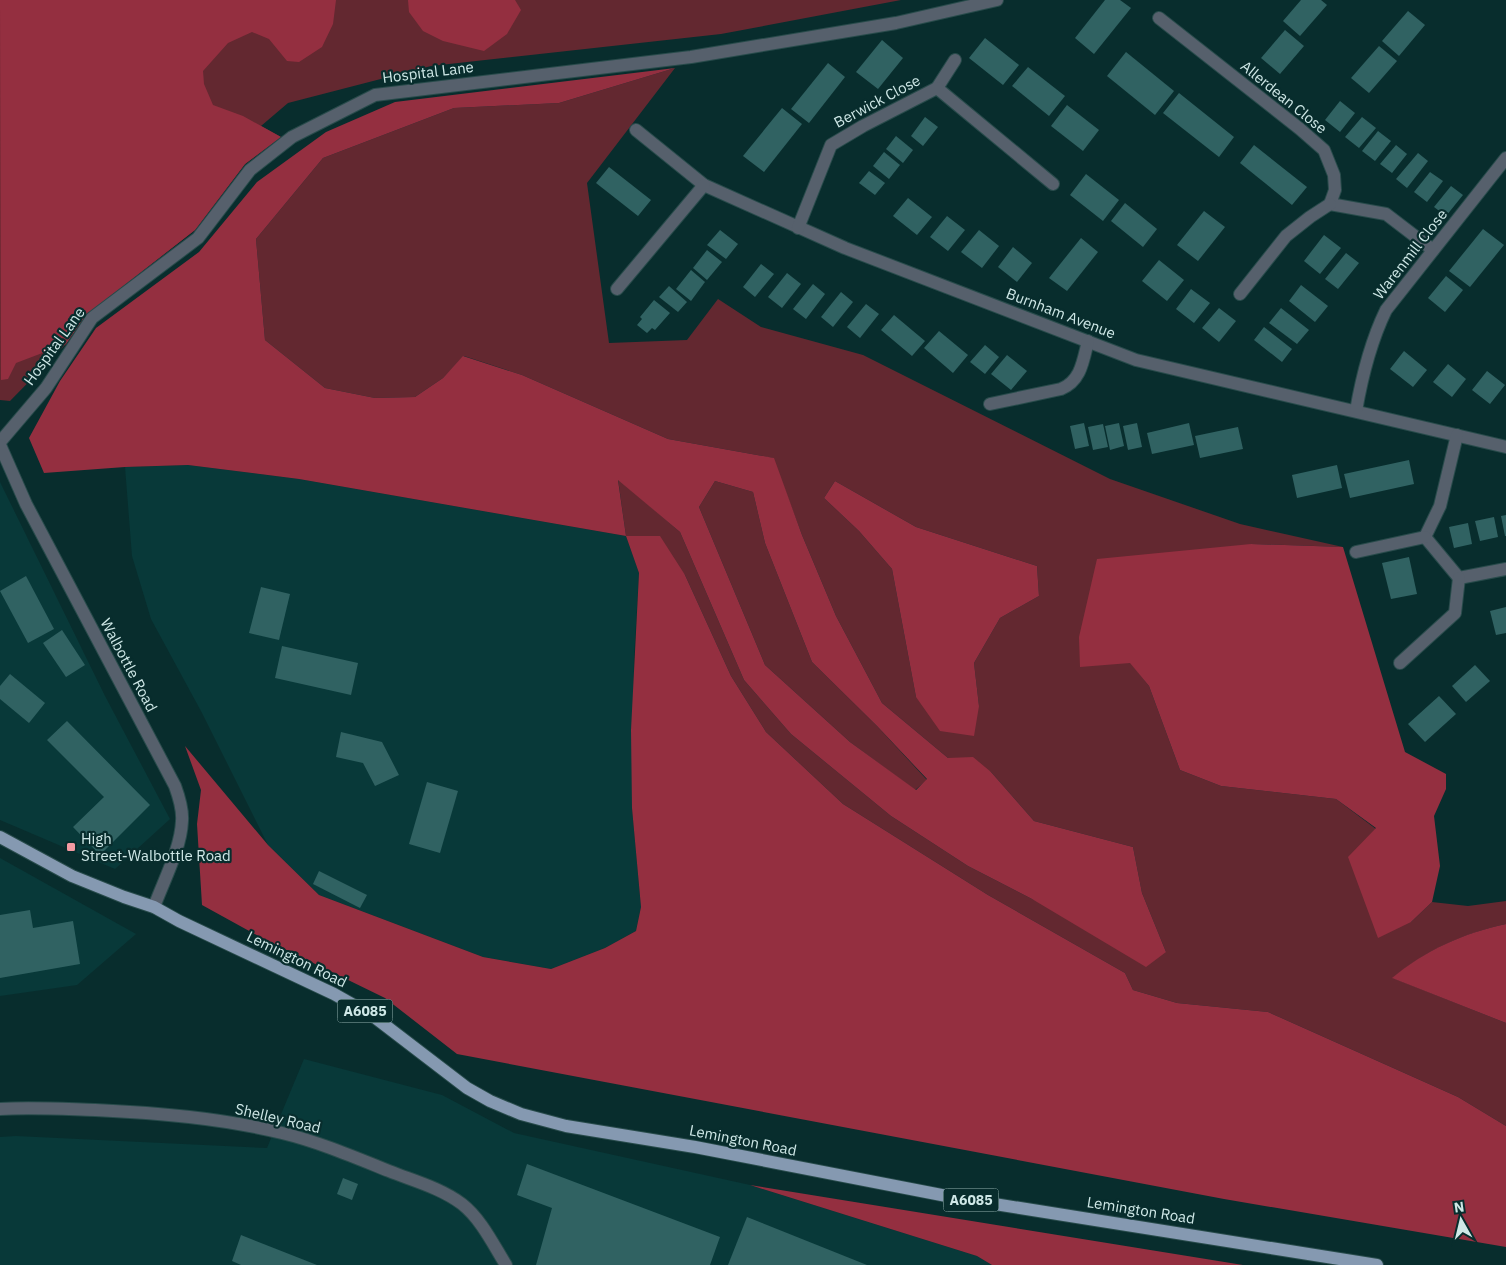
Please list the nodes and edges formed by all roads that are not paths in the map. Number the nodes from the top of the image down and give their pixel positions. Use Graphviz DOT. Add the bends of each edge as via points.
graph roads {
  1 [pos="997,0"];
  2 [pos="1158,18"];
  3 [pos="954,60"];
  4 [pos="937,88"];
  5 [pos="636,130"];
  6 [pos="1506,158"];
  7 [pos="704,184"];
  8 [pos="1053,184"];
  9 [pos="1330,204"];
  10 [pos="798,228"];
  11 [pos="1433,250"];
  12 [pos="617,289"];
  13 [pos="1240,294"];
  14 [pos="1088,341"];
  15 [pos="990,404"];
  16 [pos="1356,412"];
  17 [pos="1457,435"];
  18 [pos="0,444"];
  19 [pos="1506,447"];
  20 [pos="1425,537"];
  21 [pos="1356,552"];
  22 [pos="1506,569"];
  23 [pos="1460,578"];
  24 [pos="1400,663"];
  25 [pos="0,837"];
  26 [pos="154,907"];
  27 [pos="0,1108"];
  28 [pos="506,1265"];
  29 [pos="1377,1265"];
  1 -- 18 [label="street, Hospital Lane" via="896,23 691,57 375,95 292,137 250,170 198,238 92,318 46,388"];
  2 -- 9 [label="street, Allerdean Close" via="1324,150 1334,175 1335,190"];
  3 -- 4 [label="street"];
  4 -- 8 [label="street, Berwick Close"];
  4 -- 10 [label="street, Berwick Close" via="831,144"];
  5 -- 7 [label="street, Burnham Avenue"];
  6 -- 11 [label="street, Warenmill Close"];
  7 -- 10 [label="street, Burnham Avenue"];
  7 -- 12 [label="street"];
  9 -- 11 [label="street" via="1386,214"];
  9 -- 13 [label="street" via="1286,236"];
  10 -- 14 [label="street, Burnham Avenue"];
  11 -- 16 [label="street, Warenmill Close" via="1378,325 1364,368"];
  14 -- 15 [label="street" via="1076,378 1070,386"];
  14 -- 16 [label="street, Burnham Avenue" via="1136,360"];
  16 -- 17 [label="street, Burnham Avenue"];
  17 -- 19 [label="street, Burnham Avenue"];
  17 -- 20 [label="street" via="1440,506"];
  18 -- 26 [label="street, Walbottle Road" via="26,504 175,786 182,820 180,839"];
  20 -- 21 [label="street"];
  20 -- 23 [label="street"];
  22 -- 23 [label="street"];
  23 -- 24 [label="street" via="1455,613"];
  25 -- 26 [label="main road, A6085" via="72,876"];
  26 -- 29 [label="main road, Lemington Road / A6085" via="374,1016 467,1088 521,1114 566,1126 696,1147 957,1198"];
  27 -- 28 [label="street, Shelley Road" via="148,1113 217,1121 305,1139 452,1197 475,1217"];
}
